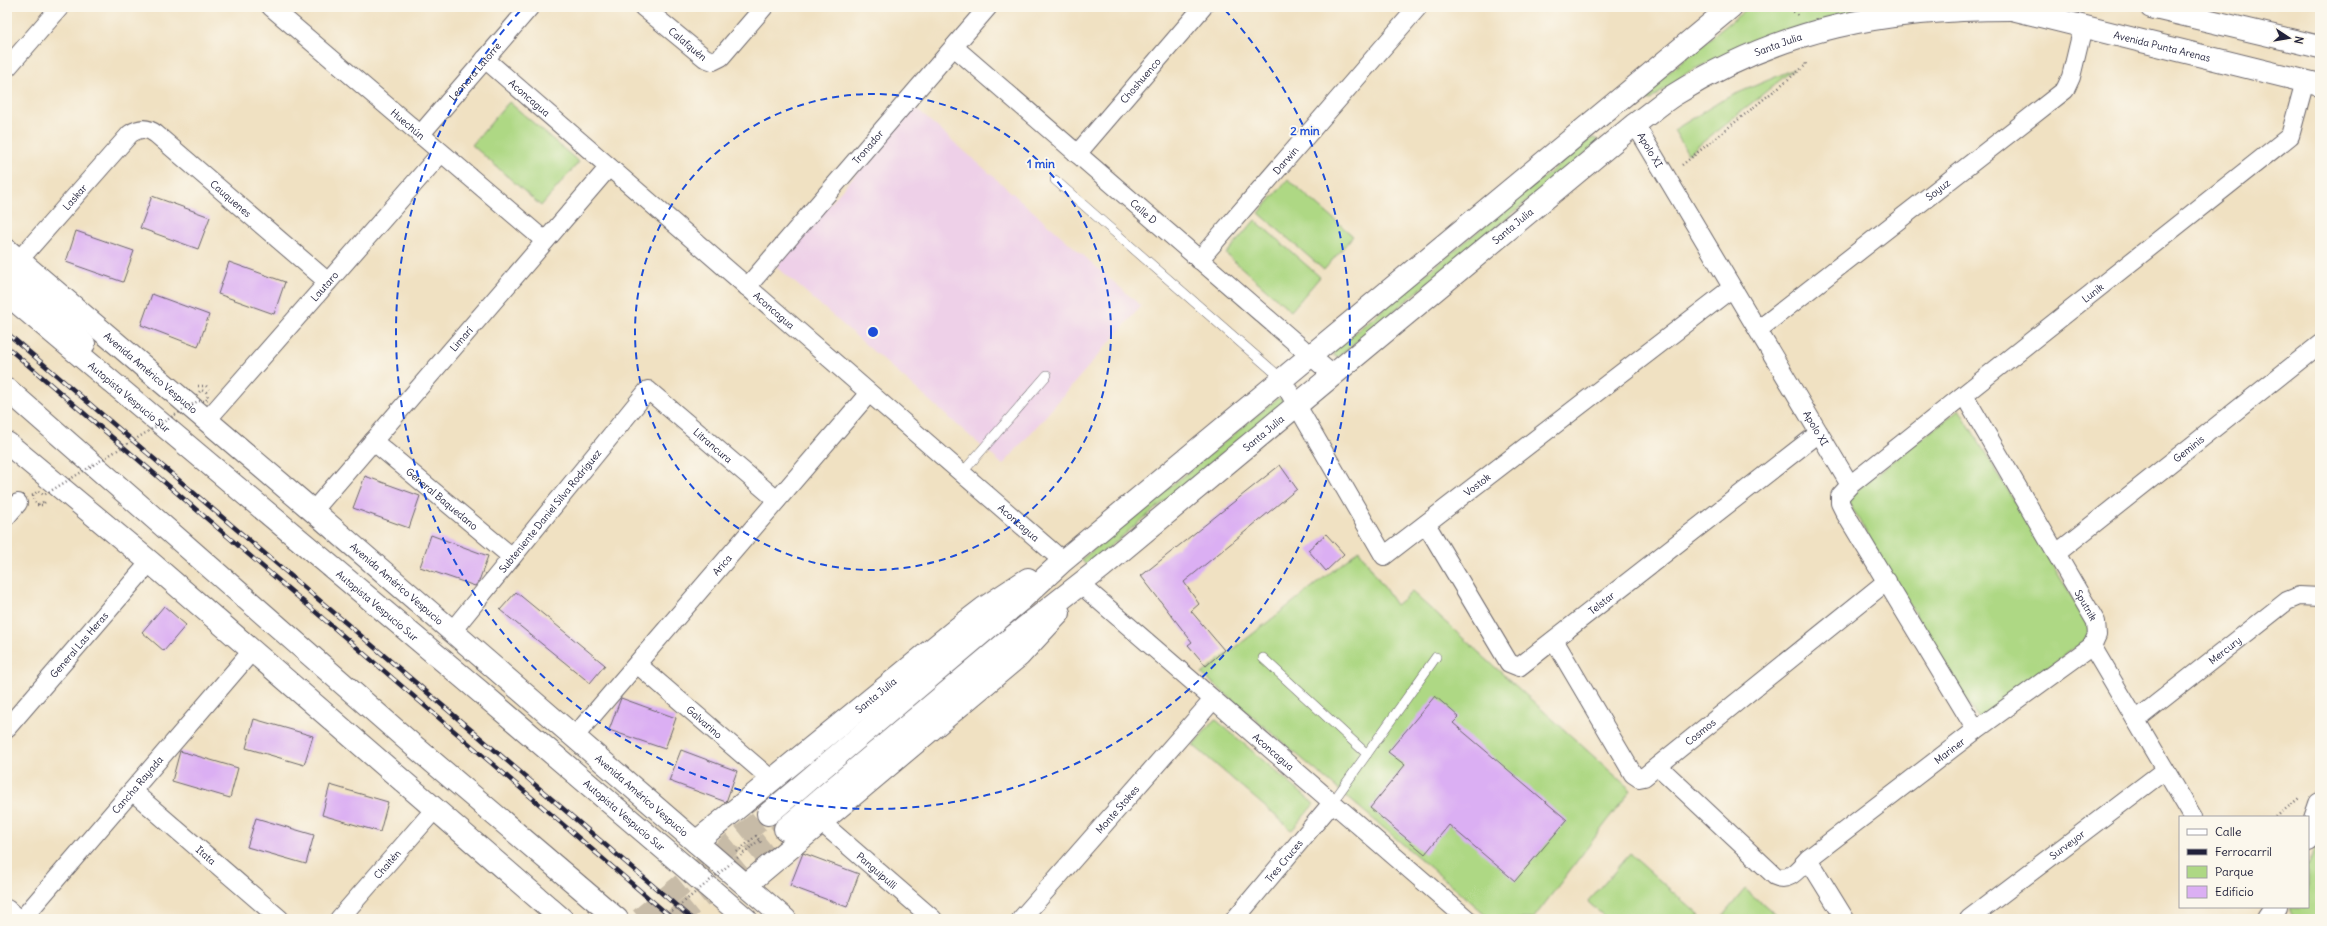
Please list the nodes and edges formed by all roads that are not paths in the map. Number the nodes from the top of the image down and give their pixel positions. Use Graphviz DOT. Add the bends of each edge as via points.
graph roads {
  1 [pos="60,7"];
  2 [pos="270,7"];
  3 [pos="530,7"];
  4 [pos="644,7"];
  5 [pos="764,7"];
  6 [pos="988,7"];
  7 [pos="1203,7"];
  8 [pos="1418,7"];
  9 [pos="1731,7"];
  10 [pos="2151,7"];
  11 [pos="2008,8"];
  12 [pos="2083,27"];
  13 [pos="954,47"];
  14 [pos="2320,47"];
  15 [pos="485,59"];
  16 [pos="7,68"];
  17 [pos="2312,83"];
  18 [pos="1635,124"];
  19 [pos="130,134"];
  20 [pos="420,135"];
  21 [pos="441,152"];
  22 [pos="1077,154"];
  23 [pos="609,167"];
  24 [pos="1055,180"];
  25 [pos="545,242"];
  26 [pos="11,260"];
  27 [pos="1200,260"];
  28 [pos="328,282"];
  29 [pos="747,287"];
  30 [pos="1732,288"];
  31 [pos="7,294"];
  32 [pos="1758,330"];
  33 [pos="2320,344"];
  34 [pos="1310,355"];
  35 [pos="1047,375"];
  36 [pos="1334,376"];
  37 [pos="1281,378"];
  38 [pos="7,389"];
  39 [pos="648,390"];
  40 [pos="869,393"];
  41 [pos="1964,395"];
  42 [pos="136,404"];
  43 [pos="1297,406"];
  44 [pos="207,420"];
  45 [pos="1819,433"];
  46 [pos="373,441"];
  47 [pos="7,442"];
  48 [pos="962,473"];
  49 [pos="1850,485"];
  50 [pos="778,500"];
  51 [pos="312,510"];
  52 [pos="1426,524"];
  53 [pos="2057,553"];
  54 [pos="512,557"];
  55 [pos="1063,560"];
  56 [pos="150,562"];
  57 [pos="1887,581"];
  58 [pos="1080,584"];
  59 [pos="2320,597"];
  60 [pos="452,631"];
  61 [pos="1554,640"];
  62 [pos="2092,646"];
  63 [pos="252,651"];
  64 [pos="1436,657"];
  65 [pos="1263,658"];
  66 [pos="637,664"];
  67 [pos="1213,700"];
  68 [pos="2136,720"];
  69 [pos="7,728"];
  70 [pos="1976,730"];
  71 [pos="574,737"];
  72 [pos="1367,754"];
  73 [pos="1658,766"];
  74 [pos="2165,770"];
  75 [pos="772,780"];
  76 [pos="132,791"];
  77 [pos="1332,803"];
  78 [pos="2320,804"];
  79 [pos="435,809"];
  80 [pos="768,814"];
  81 [pos="2192,816"];
  82 [pos="821,822"];
  83 [pos="785,829"];
  84 [pos="2309,836"];
  85 [pos="696,842"];
  86 [pos="1808,859"];
  87 [pos="746,885"];
  88 [pos="2276,908"];
  89 [pos="2277,908"];
  90 [pos="7,909"];
  91 [pos="1458,916"];
  92 [pos="18,919"];
  93 [pos="22,919"];
  94 [pos="280,919"];
  95 [pos="339,919"];
  96 [pos="562,919"];
  97 [pos="617,919"];
  98 [pos="746,919"];
  99 [pos="785,919"];
  100 [pos="933,919"];
  101 [pos="1022,919"];
  102 [pos="1235,919"];
  103 [pos="1844,919"];
  104 [pos="1968,919"];
  105 [pos="2268,919"];
  106 [pos="2282,919"];
  1 -- 16 [label="street"];
  2 -- 20 [label="street, Huechún"];
  3 -- 15 [label="street, Leonora Latorre"];
  4 -- 5 [label="street, Calafquén" via="704,58 713,61 721,57"];
  6 -- 13 [label="street, Tronador"];
  7 -- 22 [label="street, Choshuenco"];
  8 -- 27 [label="street, Darwin"];
  9 -- 34 [label="main road, Santa Julia"];
  10 -- 14 [label="main road"];
  11 -- 12 [label="main road, Avenida Punta Arenas"];
  11 -- 18 [label="main road, Santa Julia" via="1917,12 1858,20 1810,33 1718,70 1672,96"];
  12 -- 17 [label="main road, Avenida Punta Arenas"];
  12 -- 32 [label="street, Soyuz" via="2071,77 2065,90"];
  13 -- 22 [label="street, Calle D"];
  13 -- 29 [label="street, Tronador"];
  15 -- 20 [label="street, Leonora Latorre"];
  15 -- 23 [label="street, Aconcagua"];
  17 -- 41 [label="street, Lunik" via="2290,136"];
  18 -- 30 [label="street, Apolo XI"];
  18 -- 36 [label="main road, Santa Julia"];
  19 -- 26 [label="street, Laskar"];
  19 -- 28 [label="street, Cauquenes" via="142,129 152,131"];
  20 -- 21 [label="street, Huechún"];
  21 -- 25 [label="street, Huechún"];
  21 -- 28 [label="street, Lautaro"];
  22 -- 27 [label="street, Calle D"];
  23 -- 25 [label="street, Limarí"];
  23 -- 29 [label="street, Aconcagua"];
  24 -- 37 [label="lane"];
  25 -- 46 [label="street, Limarí"];
  26 -- 42 [label="main road"];
  26 -- 44 [label="main road, Avenida Américo Vespucio"];
  27 -- 34 [label="street, Calle D"];
  28 -- 44 [label="street, Lautaro"];
  29 -- 40 [label="street, Aconcagua"];
  30 -- 32 [label="street, Apolo XI"];
  30 -- 52 [label="street, Vostok"];
  31 -- 42 [label="main road, Autopista Vespucio Sur"];
  32 -- 45 [label="street, Apolo XI"];
  33 -- 53 [label="street, Geminis"];
  34 -- 36 [label="street, Calle D"];
  34 -- 37 [label="main road, Santa Julia"];
  35 -- 48 [label="lane"];
  36 -- 43 [label="main road, Santa Julia"];
  37 -- 43 [label="street, Vostok"];
  37 -- 55 [label="main road, Santa Julia"];
  38 -- 97 [label="main road" via="414,746"];
  39 -- 50 [label="street, Litrancura"];
  39 -- 54 [label="street, Subteniente Daniel Silva Rodríguez"];
  40 -- 48 [label="street, Aconcagua"];
  40 -- 50 [label="street, Arica"];
  41 -- 49 [label="street, Lunik"];
  41 -- 53 [label="street, Sputnik"];
  42 -- 98 [label="main road, Autopista Vespucio Sur" via="478,690"];
  43 -- 52 [label="street, Vostok" via="1384,556"];
  43 -- 58 [label="main road, Santa Julia"];
  44 -- 51 [label="main road, Avenida Américo Vespucio"];
  45 -- 49 [label="street, Apolo XI"];
  45 -- 61 [label="street, Telstar"];
  46 -- 51 [label="street, Limarí"];
  46 -- 54 [label="street, General Baquedano"];
  47 -- 56 [label="main road"];
  48 -- 55 [label="street, Aconcagua"];
  49 -- 57 [label="street" via="1840,496 1840,503"];
  50 -- 66 [label="street, Arica"];
  51 -- 60 [label="main road, Avenida Américo Vespucio"];
  52 -- 61 [label="street, Telstar" via="1509,663 1515,667 1522,665"];
  53 -- 62 [label="street, Sputnik" via="2096,622 2097,635"];
  54 -- 60 [label="street, Subteniente Daniel Silva Rodríguez"];
  55 -- 75 [label="main road, Santa Julia" via="984,608"];
  55 -- 80 [label="main road, Santa Julia" via="1018,602"];
  56 -- 63 [label="main road"];
  56 -- 69 [label="street, General Las Heras"];
  57 -- 70 [label="street"];
  57 -- 73 [label="street, Cosmos"];
  58 -- 67 [label="street, Aconcagua"];
  58 -- 82 [label="main road, Santa Julia" via="1050,624 1019,656"];
  58 -- 83 [label="main road, Santa Julia" via="1014,636"];
  59 -- 68 [label="street, Mercury" via="2300,596 2287,601"];
  60 -- 71 [label="main road, Avenida Américo Vespucio"];
  61 -- 73 [label="street, Cosmos" via="1633,774 1639,778 1644,777"];
  62 -- 68 [label="street"];
  62 -- 70 [label="street, Mariner"];
  63 -- 76 [label="street, Cancha Rayada"];
  63 -- 79 [label="main road"];
  64 -- 72 [label="lane"];
  65 -- 72 [label="lane"];
  66 -- 71 [label="street, Arica"];
  66 -- 75 [label="street, Galvarino"];
  67 -- 77 [label="street, Aconcagua"];
  67 -- 101 [label="street, Monte Stokes"];
  68 -- 74 [label="street"];
  70 -- 86 [label="street, Mariner"];
  71 -- 85 [label="main road, Avenida Américo Vespucio"];
  72 -- 77 [label="lane"];
  73 -- 86 [label="street, Mariner" via="1774,876 1787,879"];
  74 -- 81 [label="street"];
  74 -- 104 [label="street, Surveyor"];
  75 -- 85 [label="main road, Santa Julia"];
  76 -- 93 [label="street, Cancha Rayada"];
  76 -- 94 [label="street, Itata"];
  77 -- 91 [label="street, Aconcagua"];
  77 -- 102 [label="street, Tres Cruces"];
  78 -- 84 [label="main road"];
  79 -- 95 [label="street, Chaitén"];
  79 -- 96 [label="main road"];
  82 -- 87 [label="main road, Santa Julia"];
  82 -- 100 [label="street, Panguipulli"];
  85 -- 87 [label="main road, Avenida Américo Vespucio"];
  86 -- 103 [label="street"];
  87 -- 99 [label="main road, Avenida Américo Vespucio"];
  88 -- 105 [label="main road"];
  89 -- 106 [label="main road"];
  90 -- 92 [label="street"];
}
